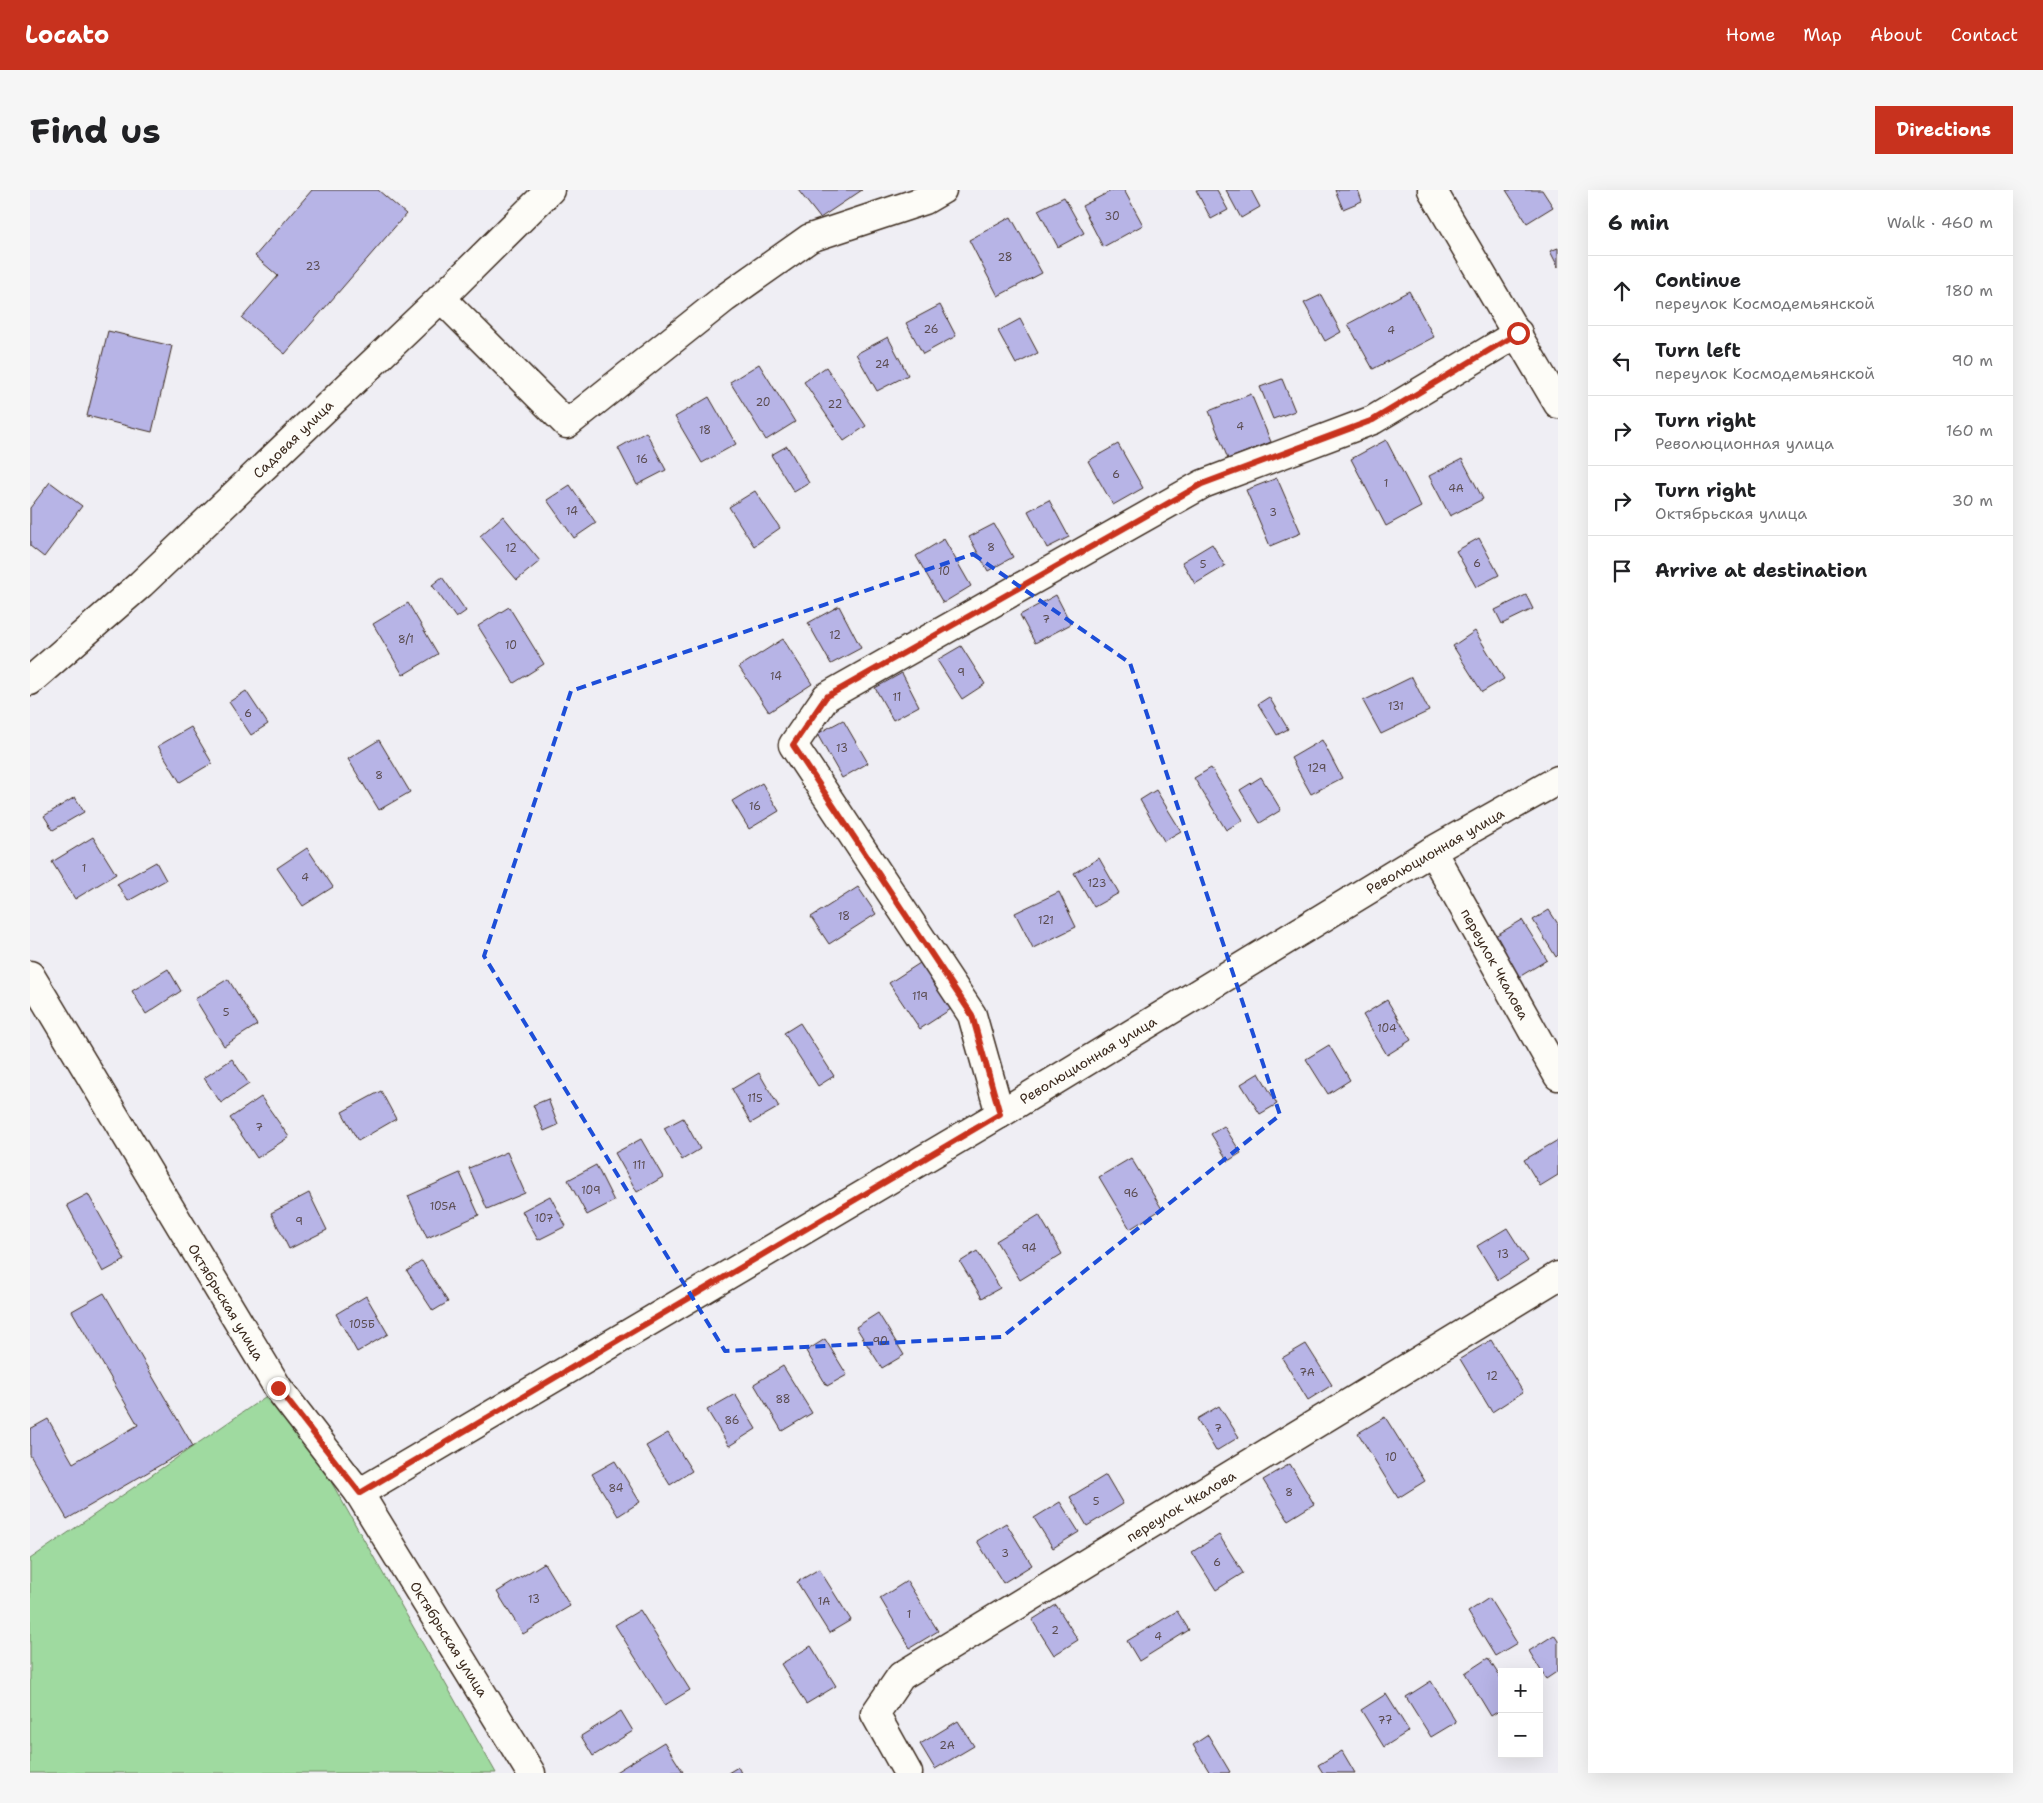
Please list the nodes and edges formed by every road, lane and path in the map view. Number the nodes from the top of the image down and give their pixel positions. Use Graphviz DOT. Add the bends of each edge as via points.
graph roads {
  1 [pos="550,190"];
  2 [pos="942,190"];
  3 [pos="1432,190"];
  4 [pos="441,298"];
  5 [pos="1518,333"];
  6 [pos="1558,404"];
  7 [pos="30,681"];
  8 [pos="1558,780"];
  9 [pos="1432,851"];
  10 [pos="30,975"];
  11 [pos="1558,1076"];
  12 [pos="1000,1114"];
  13 [pos="1558,1276"];
  14 [pos="360,1493"];
  15 [pos="531,1773"];
  16 [pos="908,1773"];
  1 -- 4 [label="street, Садовая улица"];
  2 -- 4 [label="street" via="925,200 810,238 726,298 567,424"];
  3 -- 5 [label="street"];
  4 -- 7 [label="street, Садовая улица" via="141,584"];
  5 -- 6 [label="street"];
  5 -- 12 [label="street" via="1373,420 1202,484 852,682 826,697 793,745 972,1015"];
  8 -- 9 [label="street, Революционная улица"];
  9 -- 11 [label="street, переулок Чкалова"];
  9 -- 12 [label="street, Революционная улица"];
  10 -- 14 [label="street, Октябрьская улица" via="278,1388"];
  12 -- 14 [label="street, Революционная улица"];
  13 -- 16 [label="street, переулок Чкалова" via="901,1676 875,1714"];
  14 -- 15 [label="street, Октябрьская улица"];
}
